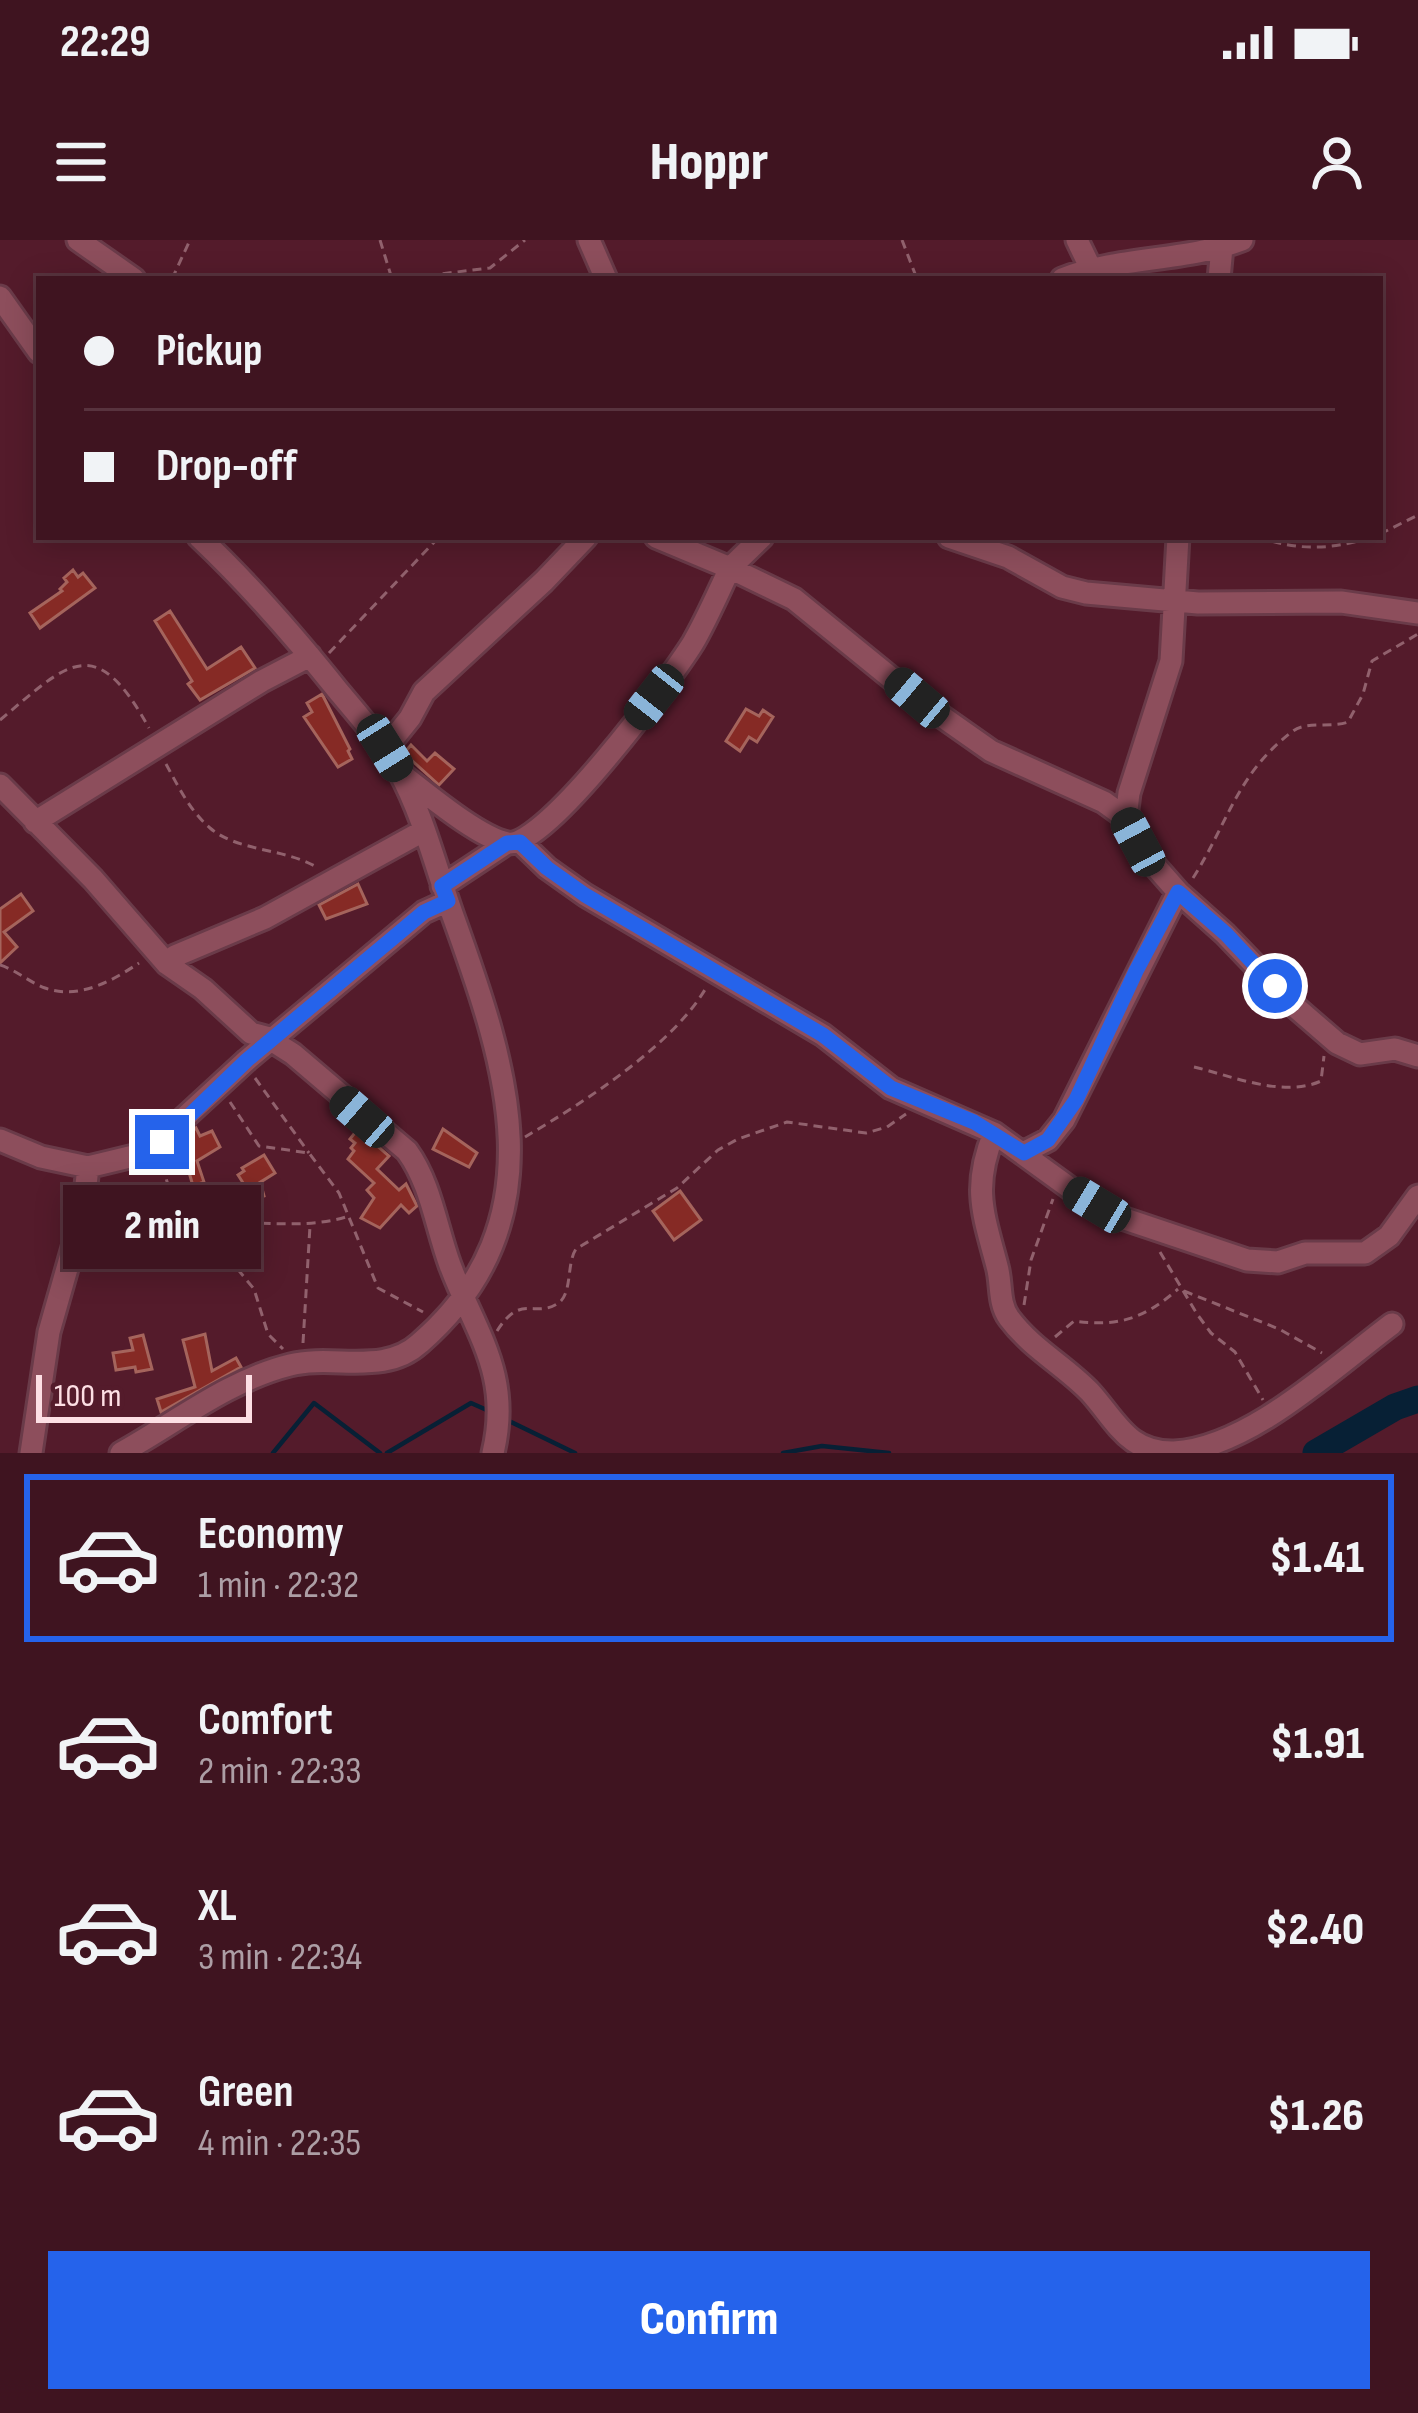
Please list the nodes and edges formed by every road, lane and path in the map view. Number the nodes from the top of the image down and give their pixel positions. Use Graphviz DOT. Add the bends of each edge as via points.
graph roads {
  1 [pos="78,240"];
  2 [pos="190,240"];
  3 [pos="380,240"];
  4 [pos="525,240"];
  5 [pos="589,240"];
  6 [pos="902,240"];
  7 [pos="1076,240"];
  8 [pos="1232,244"];
  9 [pos="1090,269"];
  10 [pos="130,276"];
  11 [pos="173,276"];
  12 [pos="394,276"];
  13 [pos="421,276"];
  14 [pos="605,276"];
  15 [pos="916,276"];
  16 [pos="1070,276"];
  17 [pos="1220,276"];
  18 [pos="0,297"];
  19 [pos="36,348"];
  20 [pos="1418,515"];
  21 [pos="1383,532"];
  22 [pos="202,540"];
  23 [pos="436,540"];
  24 [pos="583,540"];
  25 [pos="663,540"];
  26 [pos="760,540"];
  27 [pos="958,540"];
  28 [pos="1178,540"];
  29 [pos="1269,540"];
  30 [pos="1360,540"];
  31 [pos="730,568"];
  32 [pos="1175,601"];
  33 [pos="1418,613"];
  34 [pos="1418,634"];
  35 [pos="314,660"];
  36 [pos="0,720"];
  37 [pos="158,746"];
  38 [pos="385,748"];
  39 [pos="400,773"];
  40 [pos="0,785"];
  41 [pos="1126,818"];
  42 [pos="34,822"];
  43 [pos="422,831"];
  44 [pos="513,843"];
  45 [pos="338,880"];
  46 [pos="1178,892"];
  47 [pos="445,893"];
  48 [pos="161,958"];
  49 [pos="0,965"];
  50 [pos="716,971"];
  51 [pos="1332,1039"];
  52 [pos="272,1040"];
  53 [pos="1418,1056"];
  54 [pos="247,1060"];
  55 [pos="1194,1067"];
  56 [pos="218,1086"];
  57 [pos="920,1101"];
  58 [pos="994,1133"];
  59 [pos="0,1140"];
  60 [pos="510,1144"];
  61 [pos="155,1147"];
  62 [pos="1024,1153"];
  63 [pos="309,1154"];
  64 [pos="88,1167"];
  65 [pos="1060,1180"];
  66 [pos="1418,1196"];
  67 [pos="350,1216"];
  68 [pos="310,1224"];
  69 [pos="185,1228"];
  70 [pos="1150,1228"];
  71 [pos="1181,1289"];
  72 [pos="464,1295"];
  73 [pos="440,1323"];
  74 [pos="1392,1324"];
  75 [pos="1026,1337"];
  76 [pos="488,1348"];
  77 [pos="1042,1354"];
  78 [pos="1340,1361"];
  79 [pos="300,1362"];
  80 [pos="1271,1414"];
  81 [pos="1152,1452"];
  82 [pos="32,1453"];
  83 [pos="122,1453"];
  84 [pos="493,1453"];
  1 -- 10 [label="street"];
  2 -- 11 [label="path"];
  3 -- 12 [label="path"];
  4 -- 13 [label="path" via="490,268"];
  5 -- 14 [label="street"];
  6 -- 15 [label="path"];
  7 -- 9 [label="street"];
  8 -- 9 [label="street"];
  8 -- 17 [label="street"];
  9 -- 16 [label="street"];
  18 -- 19 [label="street"];
  20 -- 21 [label="path"];
  22 -- 35 [label="street"];
  23 -- 35 [label="path"];
  24 -- 38 [label="street" via="440,676"];
  25 -- 31 [label="street"];
  26 -- 31 [label="street"];
  27 -- 32 [label="street" via="1063,587"];
  28 -- 32 [label="street"];
  29 -- 30 [label="path" via="1303,549"];
  31 -- 41 [label="street" via="794,598 991,751"];
  31 -- 44 [label="street" via="693,643 654,697 589,779"];
  32 -- 33 [label="street" via="1341,602"];
  32 -- 41 [label="street" via="1171,661"];
  34 -- 46 [label="path" via="1372,661 1348,722 1297,728 1262,759"];
  35 -- 37 [label="street"];
  35 -- 38 [label="street"];
  36 -- 37 [label="path" via="69,666 97,667 128,696"];
  37 -- 42 [label="street"];
  37 -- 45 [label="path" via="214,831 301,857"];
  38 -- 39 [label="street"];
  39 -- 43 [label="street"];
  39 -- 44 [label="street"];
  40 -- 42 [label="street"];
  41 -- 46 [label="street"];
  42 -- 48 [label="street"];
  43 -- 45 [label="street"];
  43 -- 47 [label="street"];
  44 -- 47 [label="street"];
  44 -- 50 [label="street"];
  45 -- 48 [label="street" via="246,928"];
  46 -- 51 [label="street"];
  46 -- 62 [label="street" via="1076,1100 1048,1140"];
  47 -- 52 [label="street"];
  47 -- 60 [label="street" via="492,1040"];
  48 -- 49 [label="path" via="83,989 51,990"];
  48 -- 52 [label="street" via="250,1033"];
  50 -- 57 [label="street"];
  50 -- 60 [label="path" via="692,1011 645,1053"];
  51 -- 53 [label="street" via="1360,1054 1395,1049"];
  51 -- 55 [label="path" via="1315,1085 1267,1086"];
  52 -- 54 [label="street"];
  52 -- 72 [label="street" via="407,1151"];
  54 -- 56 [label="street"];
  54 -- 63 [label="path"];
  56 -- 61 [label="street"];
  56 -- 63 [label="path" via="259,1146"];
  57 -- 58 [label="street"];
  57 -- 76 [label="path" via="876,1132 788,1122 729,1143 677,1188 576,1249 563,1299 509,1315"];
  58 -- 62 [label="street"];
  58 -- 75 [label="street" via="980,1208 1002,1305"];
  59 -- 64 [label="street"];
  60 -- 72 [label="street" via="498,1235"];
  61 -- 64 [label="street"];
  61 -- 69 [label="path"];
  62 -- 65 [label="street"];
  63 -- 67 [label="path"];
  64 -- 82 [label="street" via="49,1332"];
  65 -- 70 [label="street"];
  65 -- 75 [label="path" via="1024,1292"];
  66 -- 70 [label="street" via="1389,1236 1365,1252 1260,1263"];
  67 -- 68 [label="path"];
  67 -- 73 [label="path" via="378,1288"];
  68 -- 69 [label="path"];
  68 -- 79 [label="path"];
  69 -- 79 [label="path" via="230,1259 254,1289 268,1334"];
  70 -- 71 [label="path"];
  71 -- 77 [label="path" via="1122,1323 1066,1324"];
  71 -- 78 [label="path"];
  71 -- 80 [label="path" via="1235,1352"];
  72 -- 73 [label="street"];
  72 -- 76 [label="street"];
  73 -- 79 [label="street" via="397,1359"];
  74 -- 78 [label="street"];
  75 -- 77 [label="street"];
  76 -- 84 [label="street"];
  77 -- 81 [label="street" via="1090,1392 1132,1443"];
  78 -- 80 [label="street"];
  79 -- 83 [label="street" via="243,1382"];
  80 -- 81 [label="street" via="1214,1444"];
}
